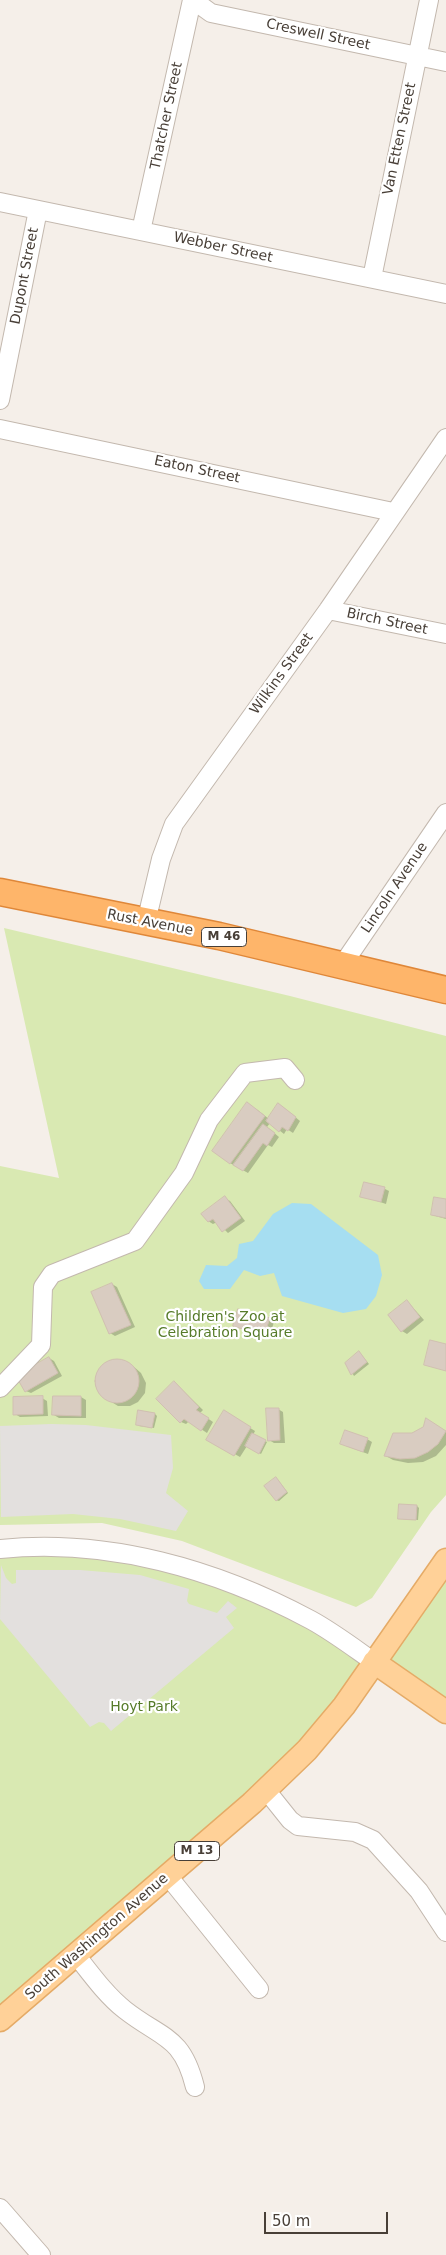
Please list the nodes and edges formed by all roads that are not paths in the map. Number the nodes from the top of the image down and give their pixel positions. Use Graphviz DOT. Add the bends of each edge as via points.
graph roads {
  1 [pos="192,0"];
  2 [pos="429,0"];
  3 [pos="418,56"];
  4 [pos="446,62"];
  5 [pos="0,202"];
  6 [pos="38,210"];
  7 [pos="141,231"];
  8 [pos="372,278"];
  9 [pos="446,294"];
  10 [pos="0,400"];
  11 [pos="0,429"];
  12 [pos="446,438"];
  13 [pos="393,512"];
  14 [pos="328,610"];
  15 [pos="446,634"];
  16 [pos="446,813"];
  17 [pos="0,892"];
  18 [pos="146,922"];
  19 [pos="343,964"];
  20 [pos="446,990"];
  21 [pos="295,1080"];
  22 [pos="0,1388"];
  23 [pos="0,1549"];
  24 [pos="446,1560"];
  25 [pos="374,1662"];
  26 [pos="446,1712"];
  27 [pos="266,1790"];
  28 [pos="168,1876"];
  29 [pos="446,1932"];
  30 [pos="76,1955"];
  31 [pos="259,1989"];
  32 [pos="0,2020"];
  33 [pos="195,2087"];
  34 [pos="0,2208"];
  35 [pos="41,2255"];
  1 -- 3 [label="street, Creswell Street" via="211,13"];
  1 -- 7 [label="street, Thatcher Street"];
  2 -- 3 [label="street, Van Etten Street"];
  3 -- 4 [label="street, Creswell Street"];
  3 -- 8 [label="street, Van Etten Street"];
  5 -- 6 [label="street, Webber Street"];
  6 -- 7 [label="street, Webber Street"];
  6 -- 10 [label="street, Dupont Street"];
  7 -- 8 [label="street, Webber Street"];
  8 -- 9 [label="street, Webber Street"];
  11 -- 13 [label="street, Eaton Street"];
  12 -- 13 [label="street, Wilkins Street"];
  13 -- 14 [label="street, Wilkins Street"];
  14 -- 15 [label="street, Birch Street"];
  14 -- 18 [label="street, Wilkins Street" via="174,824 161,860"];
  16 -- 19 [label="street, Lincoln Avenue"];
  17 -- 18 [label="highway, Rust Avenue / M 46"];
  18 -- 19 [label="highway, Rust Avenue / M 46"];
  19 -- 20 [label="highway, Rust Avenue / M 46"];
  21 -- 22 [label="street" via="285,1068 245,1073 210,1120 184,1173 135,1241 52,1274 43,1287 41,1345"];
  23 -- 25 [label="street" via="30,1546 87,1548 145,1557 204,1574 261,1596 312,1621"];
  24 -- 25 [label="main road, South Washington Avenue / M 13"];
  25 -- 26 [label="main road"];
  25 -- 27 [label="main road, South Washington Avenue / M 13" via="344,1706 307,1750"];
  27 -- 28 [label="main road, South Washington Avenue / M 13"];
  27 -- 29 [label="street" via="298,1826 355,1832 373,1840 419,1891"];
  28 -- 30 [label="main road, South Washington Avenue / M 13"];
  28 -- 31 [label="street"];
  30 -- 32 [label="main road, South Washington Avenue / M 13"];
  30 -- 33 [label="street" via="114,2000 177,2045 186,2058"];
  34 -- 35 [label="street"];
}
